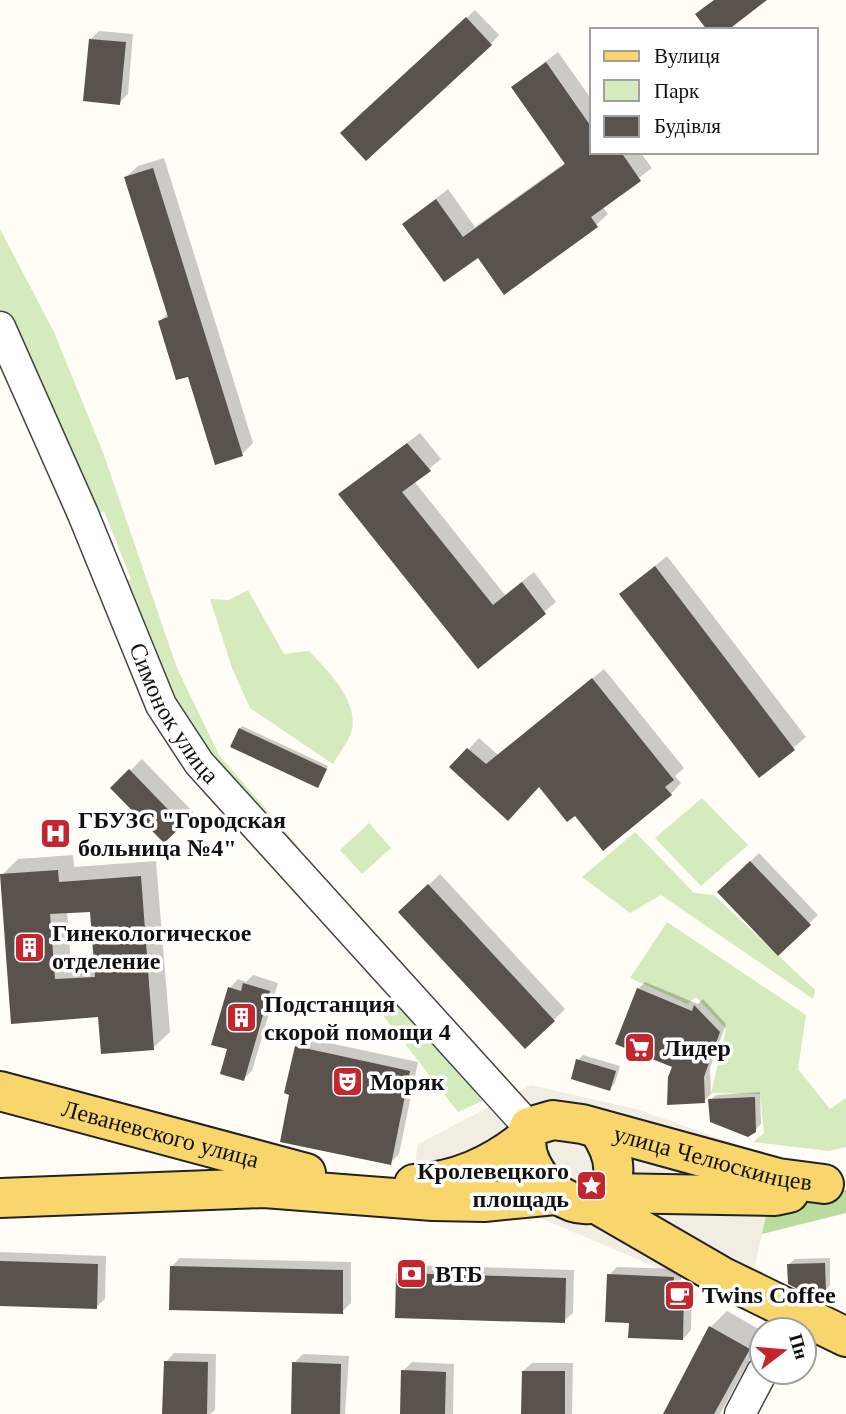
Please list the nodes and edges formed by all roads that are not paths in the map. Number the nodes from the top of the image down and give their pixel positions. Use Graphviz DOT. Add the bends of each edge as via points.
graph roads {
  1 [pos="0,327"];
  2 [pos="0,1091"];
  3 [pos="598,1129"];
  4 [pos="527,1133"];
  5 [pos="266,1176"];
  6 [pos="835,1182"];
  7 [pos="555,1195"];
  8 [pos="0,1198"];
  9 [pos="602,1198"];
  10 [pos="782,1316"];
  11 [pos="818,1329"];
  12 [pos="846,1337"];
  13 [pos="755,1386"];
  14 [pos="740,1414"];
  1 -- 4 [label="street, Симонок улица" via="162,705 199,763"];
  2 -- 5 [label="main road, Леваневского улица"];
  3 -- 4 [label="main road" via="567,1120 540,1122"];
  3 -- 6 [label="main road, улица Челюскинцев" via="779,1178"];
  3 -- 9 [label="main road" via="608,1144 614,1175"];
  4 -- 5 [label="main road, Леваневского улица" via="484,1167 439,1183"];
  4 -- 7 [label="main road" via="528,1158"];
  5 -- 7 [label="main road" via="446,1201"];
  5 -- 8 [label="main road"];
  6 -- 9 [label="main road, улица Челюскинцев" via="775,1196"];
  7 -- 9 [label="main road" via="576,1203"];
  9 -- 10 [label="main road"];
  11 -- 12 [label="main road"];
  13 -- 14 [label="street"];
}
